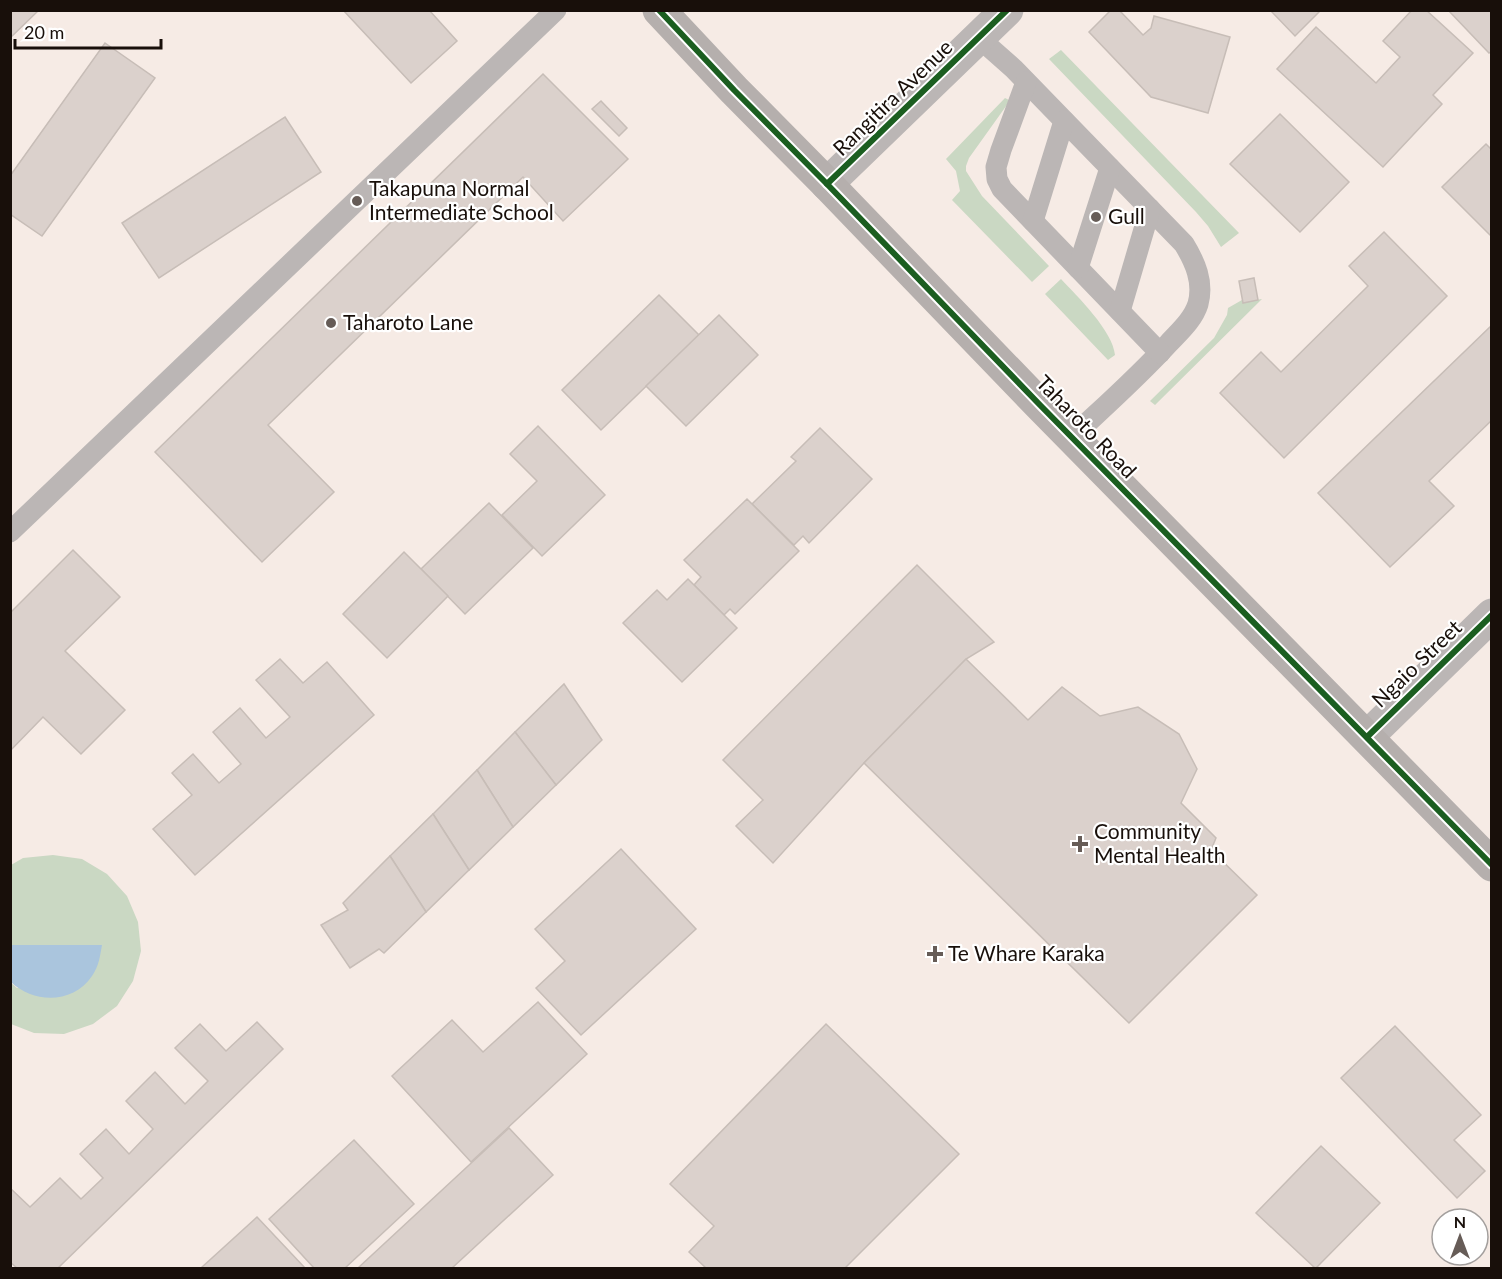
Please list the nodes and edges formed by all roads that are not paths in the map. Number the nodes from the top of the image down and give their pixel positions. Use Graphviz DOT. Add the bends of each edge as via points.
graph roads {
  1 [pos="556,10"];
  2 [pos="659,10"];
  3 [pos="1007,10"];
  4 [pos="979,38"];
  5 [pos="1026,82"];
  6 [pos="1064,121"];
  7 [pos="1110,168"];
  8 [pos="827,184"];
  9 [pos="1150,209"];
  10 [pos="1033,220"];
  11 [pos="1078,268"];
  12 [pos="1120,311"];
  13 [pos="1160,353"];
  14 [pos="1072,437"];
  15 [pos="10,532"];
  16 [pos="1491,615"];
  17 [pos="1366,737"];
  18 [pos="1491,865"];
  1 -- 15 [label="lane"];
  2 -- 8 [label="main road, Taharoto Road"];
  3 -- 4 [label="street, Rangitira Avenue"];
  4 -- 5 [label="lane"];
  4 -- 8 [label="street, Rangitira Avenue"];
  5 -- 6 [label="lane"];
  5 -- 10 [label="lane" via="996,172 1002,189"];
  6 -- 7 [label="lane"];
  6 -- 10 [label="lane"];
  7 -- 9 [label="lane"];
  7 -- 11 [label="lane"];
  8 -- 14 [label="main road, Taharoto Road"];
  9 -- 12 [label="lane"];
  9 -- 13 [label="lane" via="1194,260 1200,292 1193,315"];
  10 -- 11 [label="lane"];
  11 -- 12 [label="lane"];
  12 -- 13 [label="lane"];
  13 -- 14 [label="lane"];
  14 -- 17 [label="main road, Taharoto Road"];
  16 -- 17 [label="street, Ngaio Street"];
  17 -- 18 [label="main road, Taharoto Road"];
}
